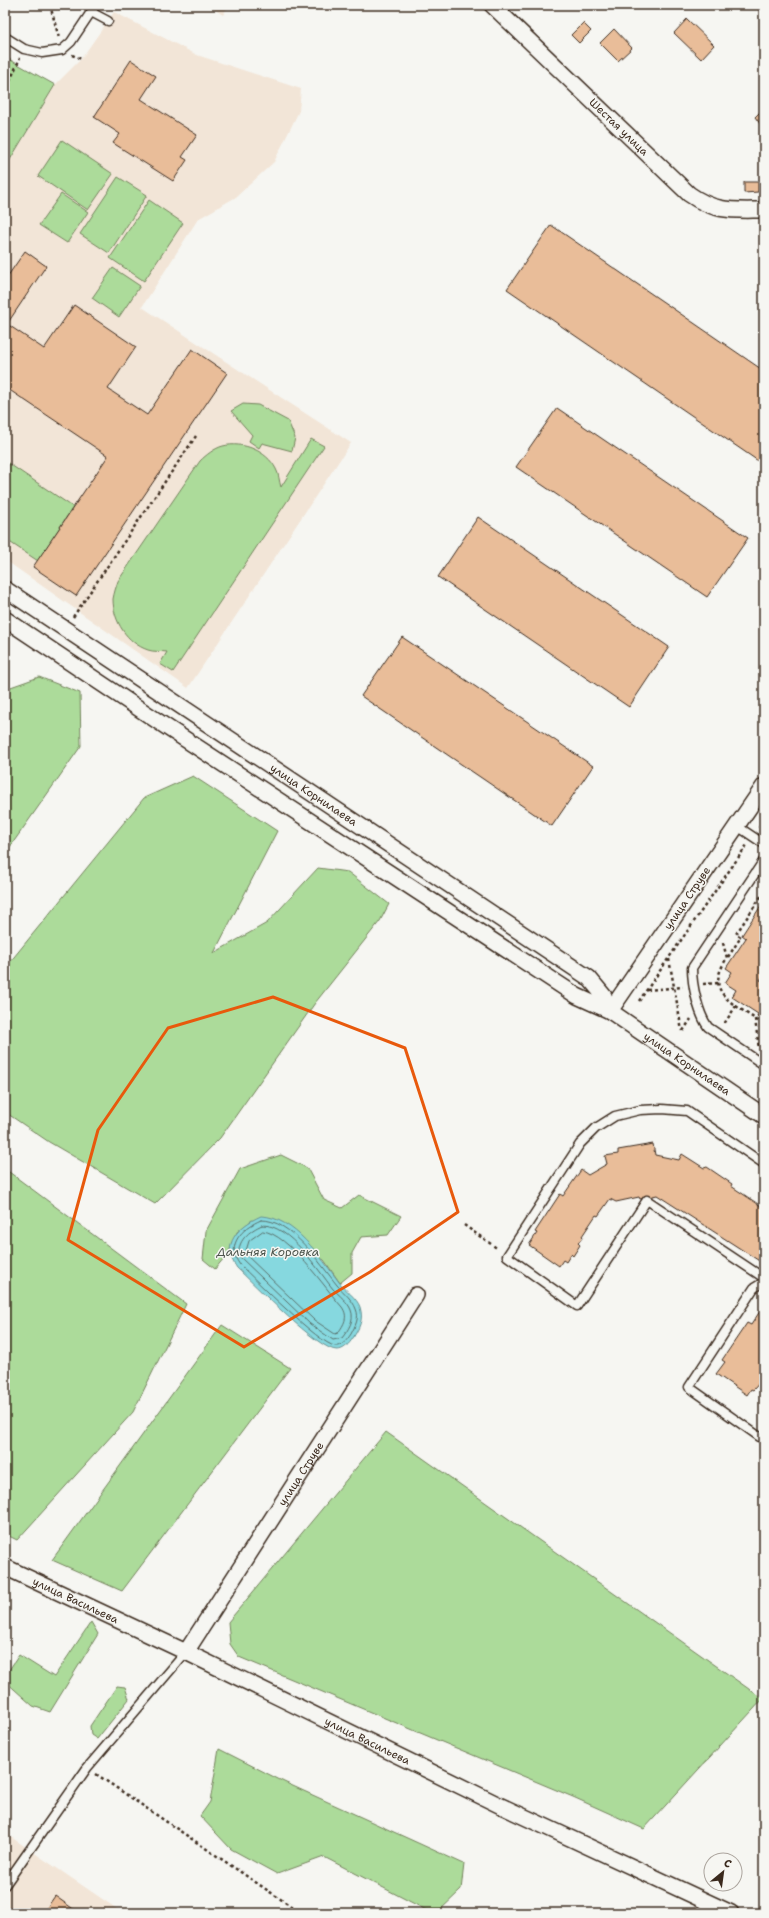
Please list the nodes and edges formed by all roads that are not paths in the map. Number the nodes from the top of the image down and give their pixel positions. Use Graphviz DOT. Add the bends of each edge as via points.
graph roads {
  1 [pos="492,5"];
  2 [pos="108,21"];
  3 [pos="5,37"];
  4 [pos="764,210"];
  5 [pos="5,589"];
  6 [pos="5,619"];
  7 [pos="764,786"];
  8 [pos="737,826"];
  9 [pos="764,844"];
  10 [pos="764,860"];
  11 [pos="610,1011"];
  12 [pos="762,1063"];
  13 [pos="764,1116"];
  14 [pos="764,1164"];
  15 [pos="764,1278"];
  16 [pos="764,1282"];
  17 [pos="416,1295"];
  18 [pos="764,1440"];
  19 [pos="5,1567"];
  20 [pos="186,1652"];
  21 [pos="5,1885"];
  22 [pos="732,1913"];
  1 -- 4 [label="street, Шестая улица" via="689,194 720,210"];
  2 -- 3 [label="lane" via="93,9 71,42 62,50 42,53 24,49"];
  5 -- 11 [label="street, улица Корнилаева" via="589,978 604,996"];
  6 -- 11 [label="street, улица Корнилаева" via="577,996"];
  7 -- 8 [label="street, улица Струве"];
  8 -- 9 [label="lane"];
  8 -- 11 [label="street, улица Струве"];
  10 -- 12 [label="lane" via="692,968 702,1019 708,1027"];
  11 -- 13 [label="street, улица Корнилаева"];
  14 -- 15 [label="lane" via="687,1111 640,1110 615,1116 596,1128 580,1144 507,1256 577,1306 647,1200"];
  16 -- 18 [label="lane" via="754,1288 690,1387"];
  17 -- 20 [label="street, улица Струве"];
  19 -- 20 [label="street, улица Васильева"];
  20 -- 21 [label="lane" via="87,1768"];
  20 -- 22 [label="street, улица Васильева" via="499,1805"];
}
